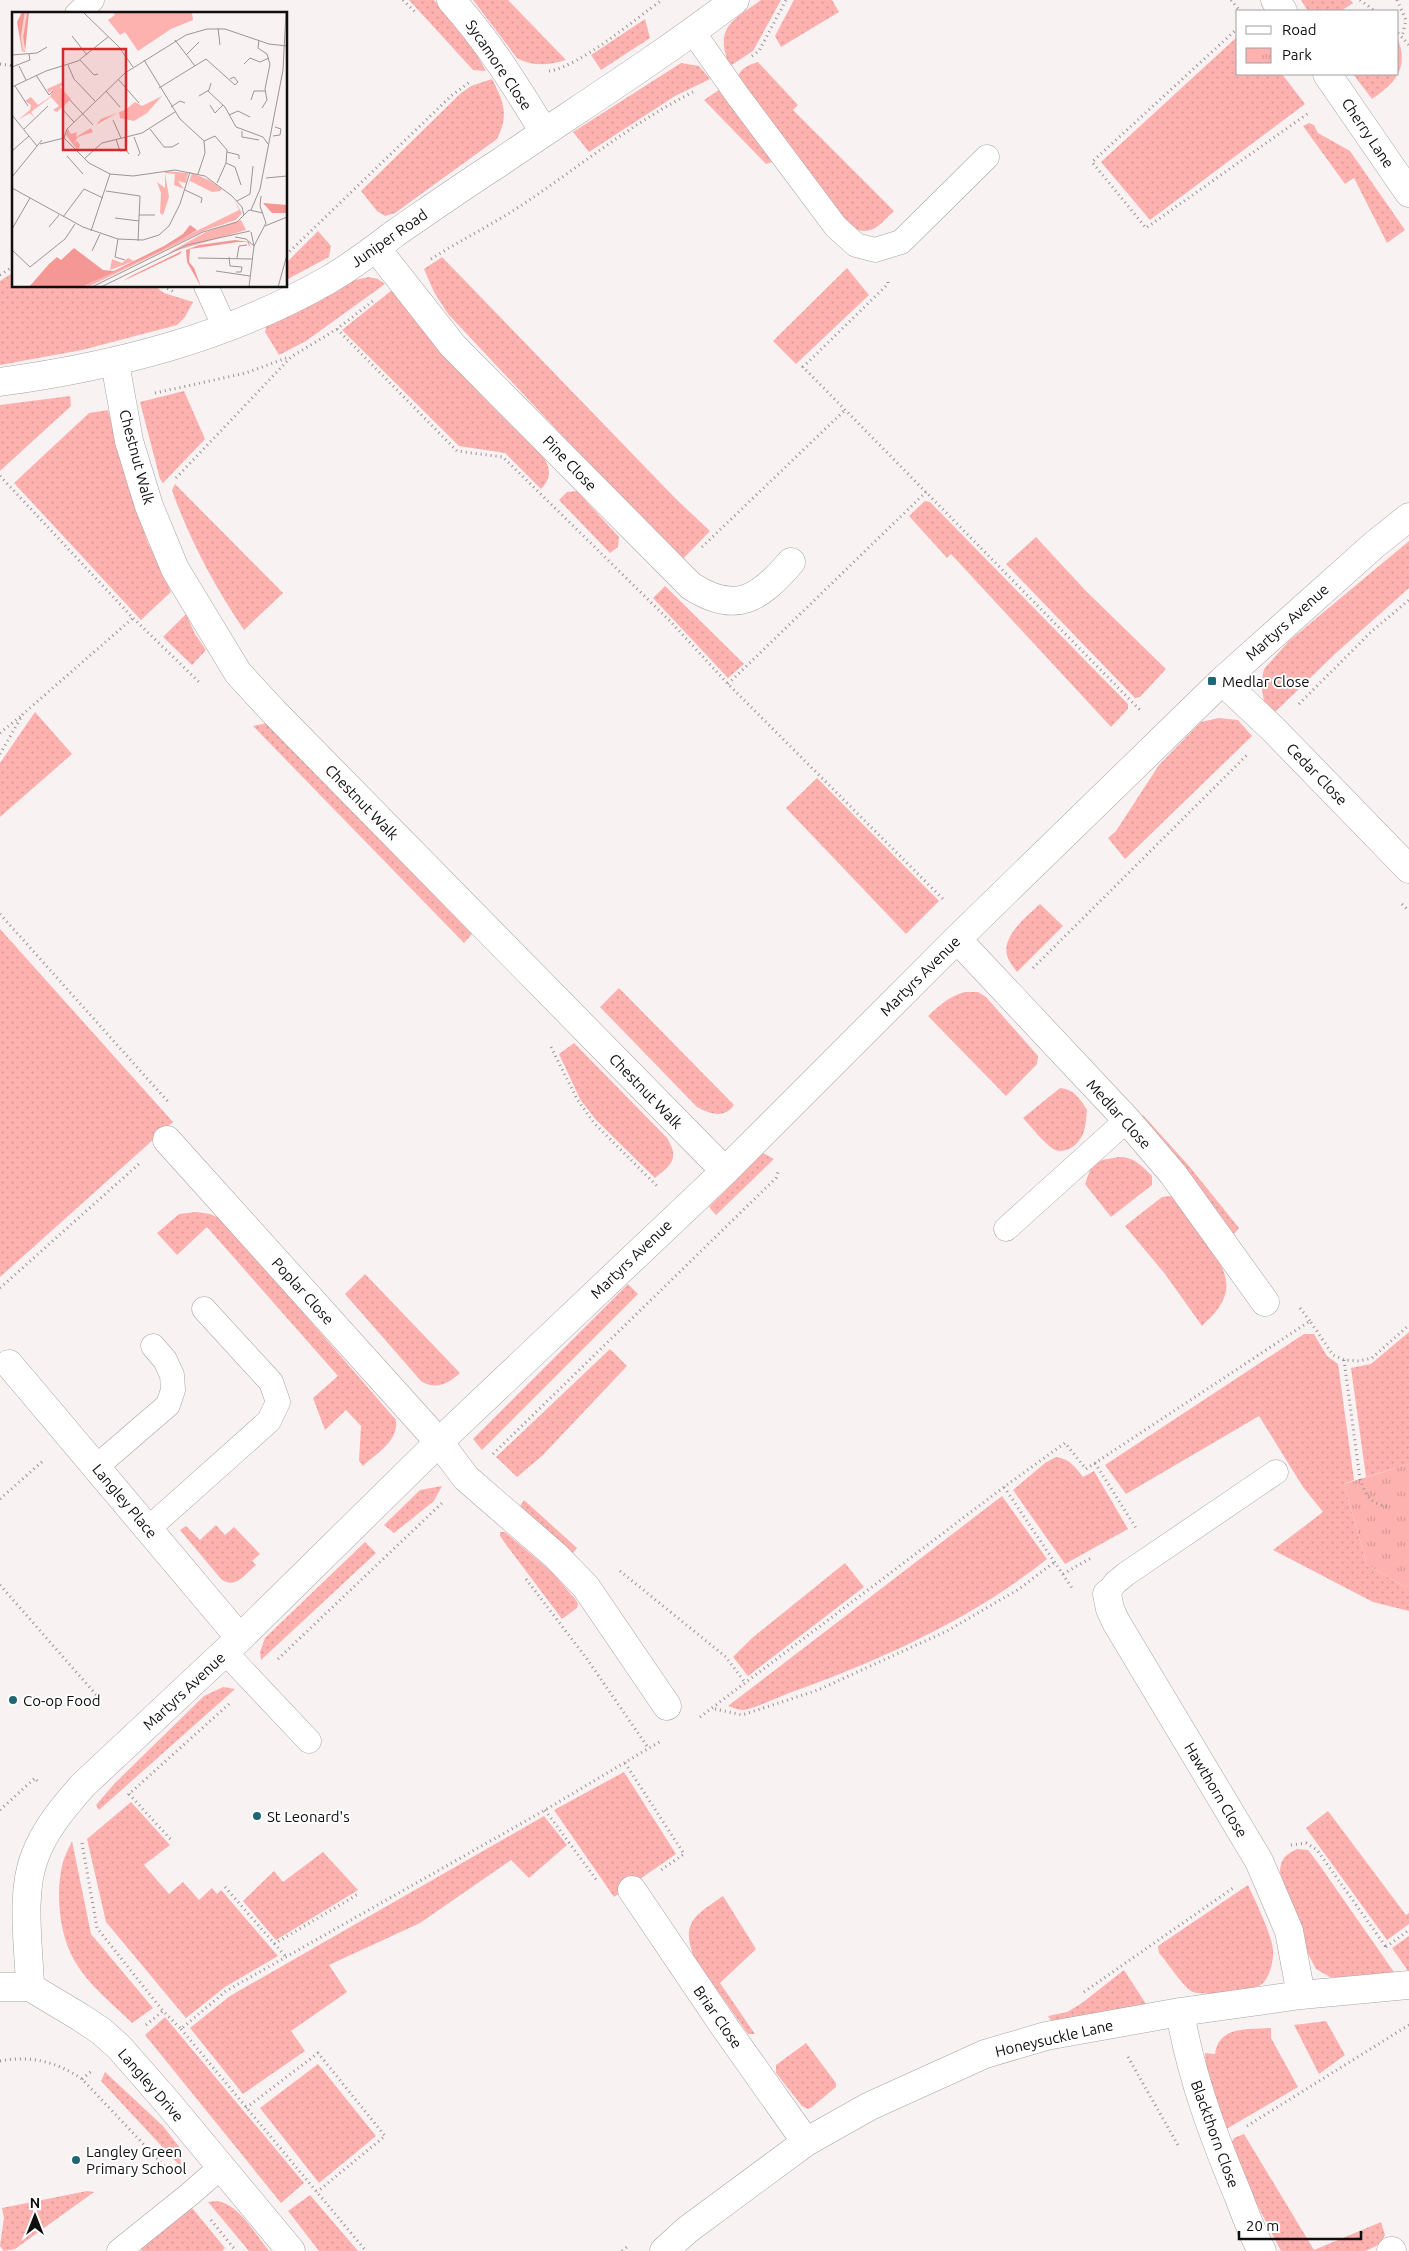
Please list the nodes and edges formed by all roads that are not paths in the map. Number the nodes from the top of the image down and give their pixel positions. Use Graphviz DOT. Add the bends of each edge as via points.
graph roads {
  1 [pos="92,0"];
  2 [pos="451,0"];
  3 [pos="735,0"];
  4 [pos="79,12"];
  5 [pos="693,32"];
  6 [pos="1328,75"];
  7 [pos="544,132"];
  8 [pos="986,157"];
  9 [pos="1409,193"];
  10 [pos="376,248"];
  11 [pos="207,288"];
  12 [pos="226,328"];
  13 [pos="115,363"];
  14 [pos="0,382"];
  15 [pos="1409,517"];
  16 [pos="791,562"];
  17 [pos="1222,681"];
  18 [pos="1409,869"];
  19 [pos="964,932"];
  20 [pos="1127,1120"];
  21 [pos="167,1140"];
  22 [pos="724,1171"];
  23 [pos="1006,1229"];
  24 [pos="1265,1302"];
  25 [pos="204,1308"];
  26 [pos="153,1346"];
  27 [pos="9,1364"];
  28 [pos="439,1442"];
  29 [pos="96,1467"];
  30 [pos="1276,1472"];
  31 [pos="148,1529"];
  32 [pos="1107,1594"];
  33 [pos="233,1645"];
  34 [pos="667,1706"];
  35 [pos="310,1740"];
  36 [pos="632,1890"];
  37 [pos="1409,1985"];
  38 [pos="0,1987"];
  39 [pos="30,1987"];
  40 [pos="1301,1995"];
  41 [pos="0,2008"];
  42 [pos="1180,2012"];
  43 [pos="806,2142"];
  44 [pos="222,2166"];
  45 [pos="119,2251"];
  46 [pos="291,2251"];
  47 [pos="664,2251"];
  48 [pos="1262,2251"];
  1 -- 4 [label="lane"];
  2 -- 7 [label="street, Sycamore Close" via="505,68"];
  3 -- 5 [label="street, Juniper Road"];
  5 -- 7 [label="street, Juniper Road"];
  5 -- 8 [label="lane" via="836,227 856,245 876,250 901,242"];
  6 -- 9 [label="street, Cherry Lane"];
  7 -- 10 [label="street, Juniper Road"];
  10 -- 12 [label="street, Juniper Road" via="330,280"];
  10 -- 16 [label="street, Pine Close" via="453,346 691,586 708,597 725,601 744,600 761,592"];
  11 -- 12 [label="lane"];
  12 -- 13 [label="street, Juniper Road" via="171,348"];
  13 -- 14 [label="street, Juniper Road"];
  13 -- 22 [label="street, Chestnut Walk" via="129,441 149,506 175,569 238,673"];
  15 -- 17 [label="street, Martyrs Avenue" via="1332,581"];
  17 -- 18 [label="street, Cedar Close"];
  17 -- 19 [label="street, Martyrs Avenue"];
  19 -- 20 [label="street, Medlar Close" via="1008,994"];
  19 -- 22 [label="street, Martyrs Avenue"];
  20 -- 23 [label="lane"];
  20 -- 24 [label="street, Medlar Close" via="1173,1174"];
  21 -- 28 [label="street, Poplar Close"];
  22 -- 28 [label="street, Martyrs Avenue"];
  25 -- 31 [label="lane" via="271,1382 278,1402 269,1421"];
  26 -- 29 [label="lane" via="172,1375 173,1390 168,1405"];
  27 -- 29 [label="street, Langley Place"];
  28 -- 33 [label="street, Martyrs Avenue"];
  28 -- 34 [label="street" via="466,1478 586,1586"];
  29 -- 31 [label="street, Langley Place"];
  30 -- 32 [label="lane" via="1126,1574"];
  31 -- 33 [label="street, Langley Place"];
  32 -- 40 [label="street, Hawthorn Close" via="1116,1622 1259,1861 1289,1931"];
  33 -- 35 [label="lane" via="254,1681"];
  33 -- 39 [label="street, Martyrs Avenue" via="82,1786 46,1832 34,1858 28,1887"];
  36 -- 43 [label="street, Briar Close"];
  37 -- 40 [label="street, Honeysuckle Lane"];
  38 -- 39 [label="street"];
  39 -- 41 [label="street"];
  39 -- 44 [label="street, Langley Drive" via="80,2016 119,2047"];
  40 -- 42 [label="street, Honeysuckle Lane"];
  42 -- 43 [label="street, Honeysuckle Lane" via="1046,2036 985,2054 870,2106"];
  42 -- 48 [label="street, Blackthorn Close" via="1200,2098"];
  43 -- 47 [label="street, Honeysuckle Lane" via="687,2230"];
  44 -- 45 [label="lane"];
  44 -- 46 [label="street, Langley Drive"];
}
